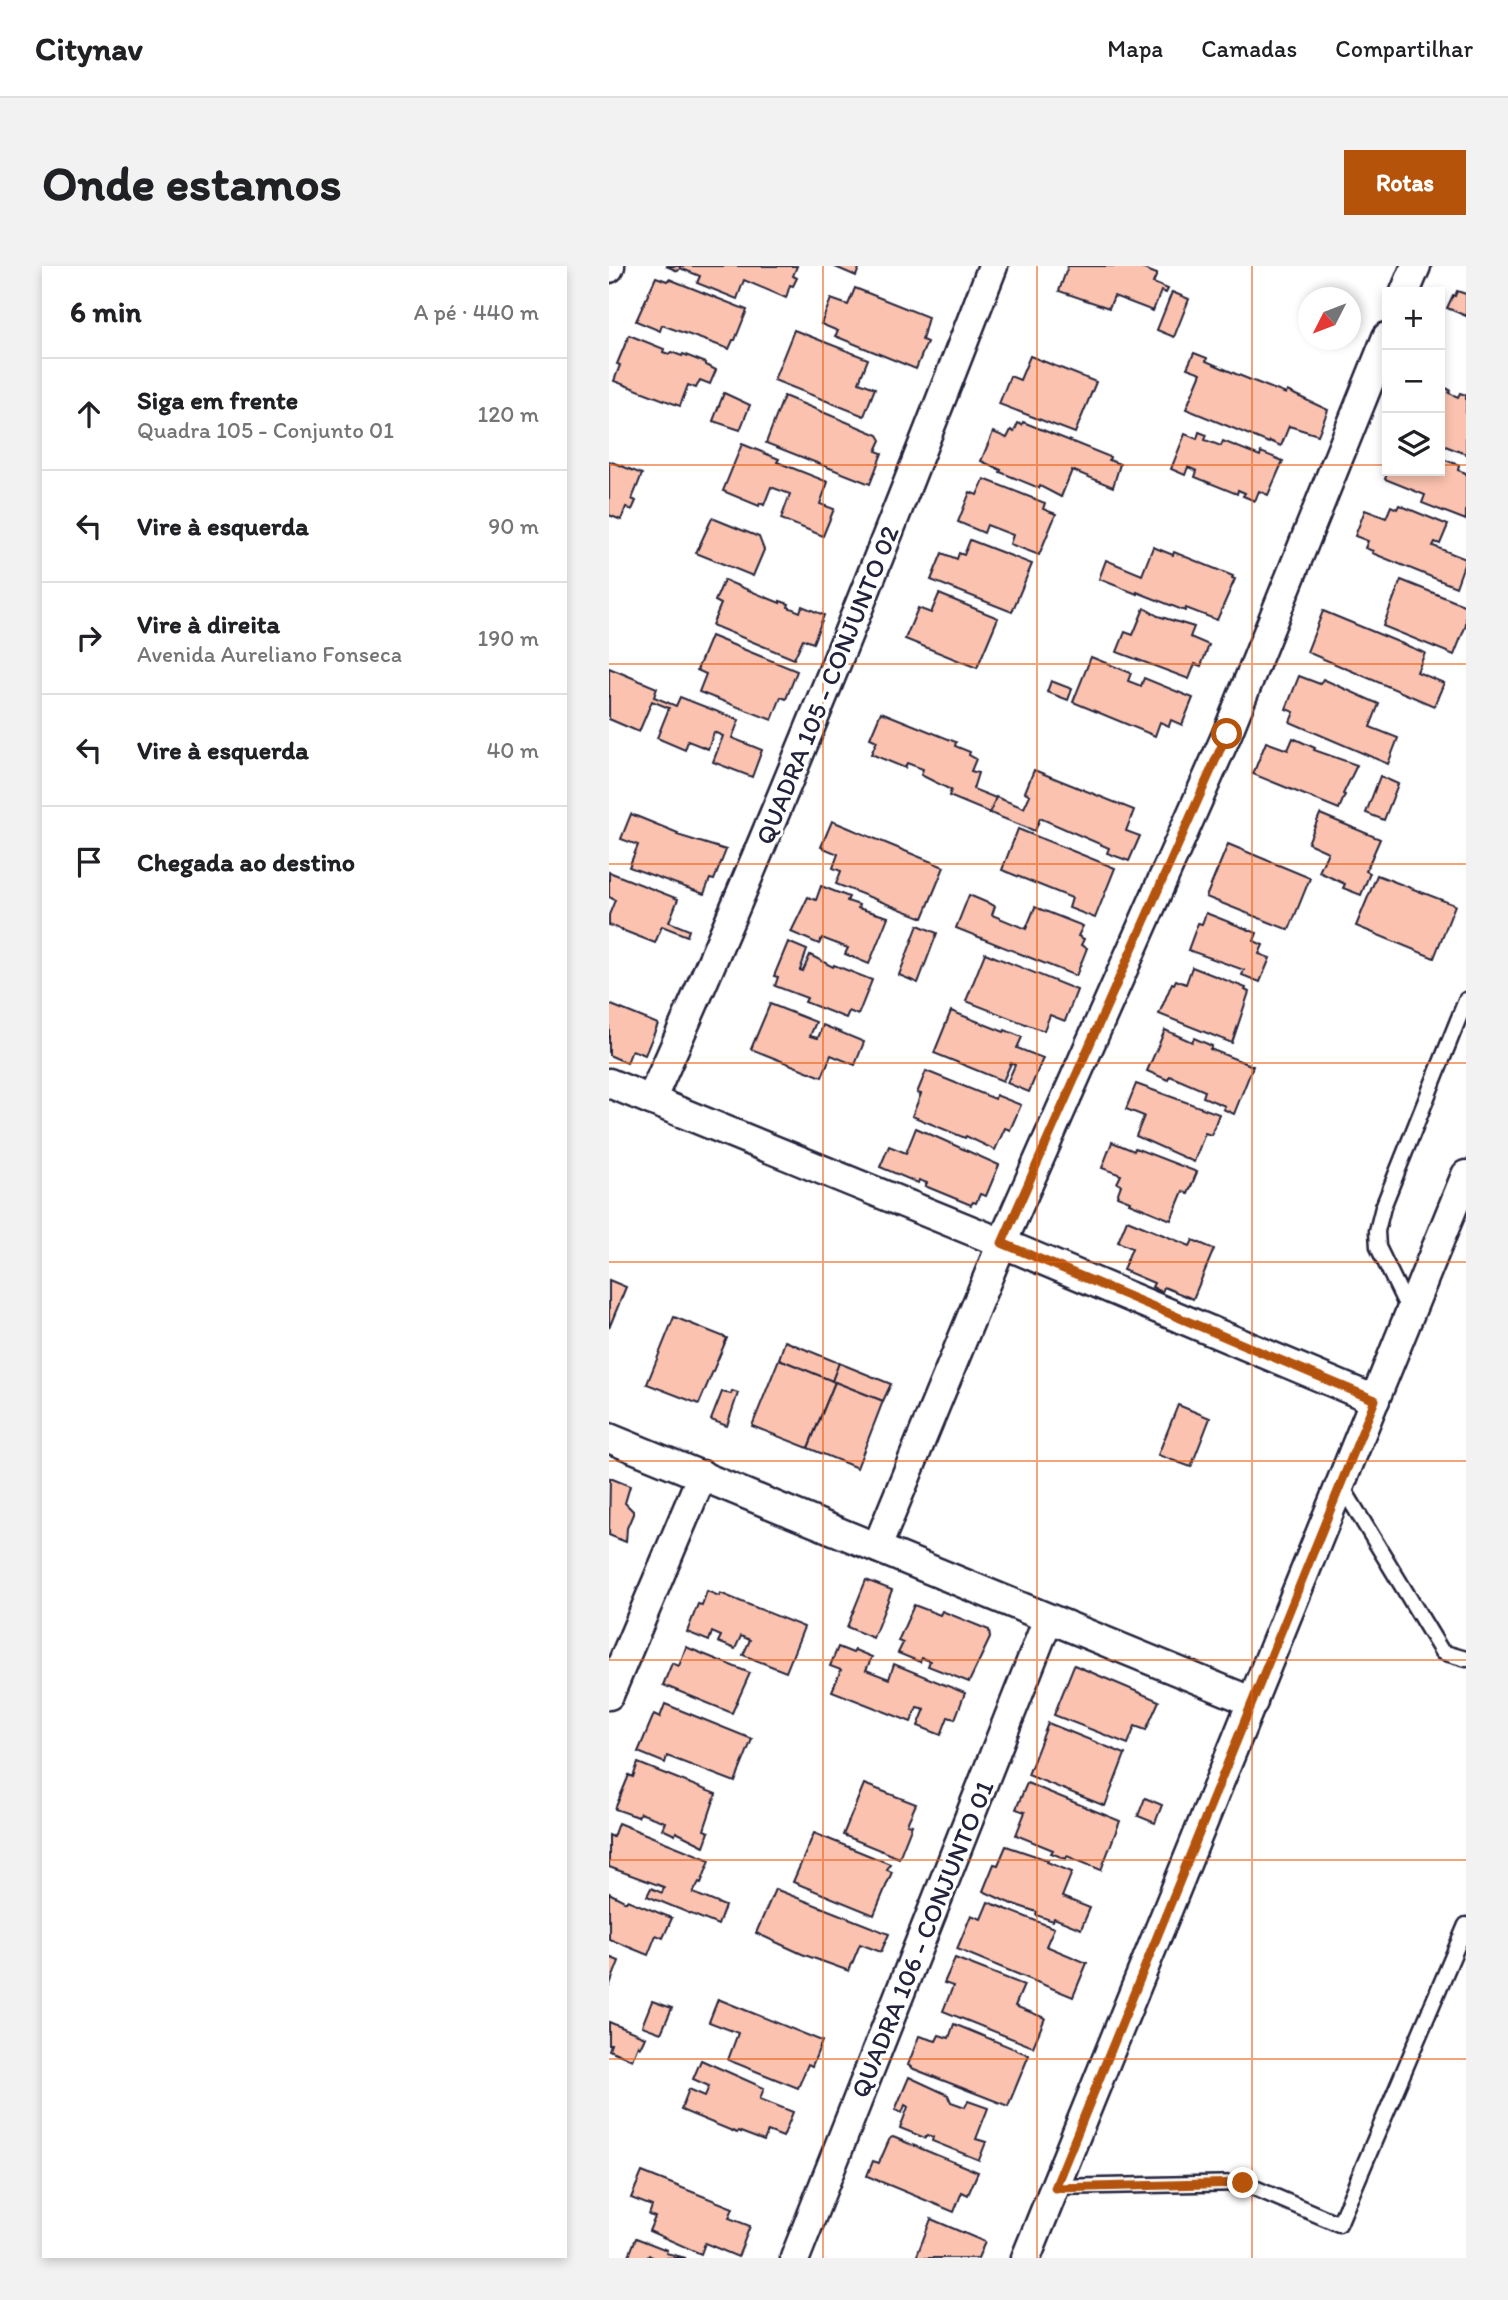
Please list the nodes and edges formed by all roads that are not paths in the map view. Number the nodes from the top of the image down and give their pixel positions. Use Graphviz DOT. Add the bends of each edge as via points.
graph roads {
  1 [pos="993,266"];
  2 [pos="1416,266"];
  3 [pos="1407,287"];
  4 [pos="1382,349"];
  5 [pos="1466,1000"];
  6 [pos="609,1083"];
  7 [pos="651,1100"];
  8 [pos="1466,1175"];
  9 [pos="1002,1243"];
  10 [pos="1410,1313"];
  11 [pos="1375,1400"];
  12 [pos="609,1438"];
  13 [pos="702,1475"];
  14 [pos="1341,1485"];
  15 [pos="877,1547"];
  16 [pos="1048,1619"];
  17 [pos="1466,1659"];
  18 [pos="609,1695"];
  19 [pos="1253,1702"];
  20 [pos="1466,1925"];
  21 [pos="1055,2188"];
  22 [pos="795,2258"];
  23 [pos="1026,2258"];
  1 -- 7 [label="street, QUADRA 105 - CONJUNTO 02" via="881,555 712,965"];
  2 -- 3 [label="street"];
  4 -- 9 [label="street" via="1227,734"];
  5 -- 10 [label="lane" via="1377,1231 1378,1247"];
  6 -- 7 [label="street"];
  7 -- 9 [label="street"];
  8 -- 10 [label="street"];
  9 -- 11 [label="street"];
  9 -- 15 [label="street"];
  10 -- 11 [label="street"];
  11 -- 14 [label="street"];
  12 -- 13 [label="street"];
  13 -- 15 [label="street"];
  13 -- 18 [label="street"];
  14 -- 17 [label="lane" via="1442,1652"];
  14 -- 19 [label="street"];
  15 -- 16 [label="street"];
  16 -- 19 [label="street"];
  16 -- 22 [label="street, QUADRA 106 - CONJUNTO 01"];
  19 -- 21 [label="street"];
  20 -- 21 [label="lane" via="1339,2224 1243,2183"];
  21 -- 23 [label="street"];
}
